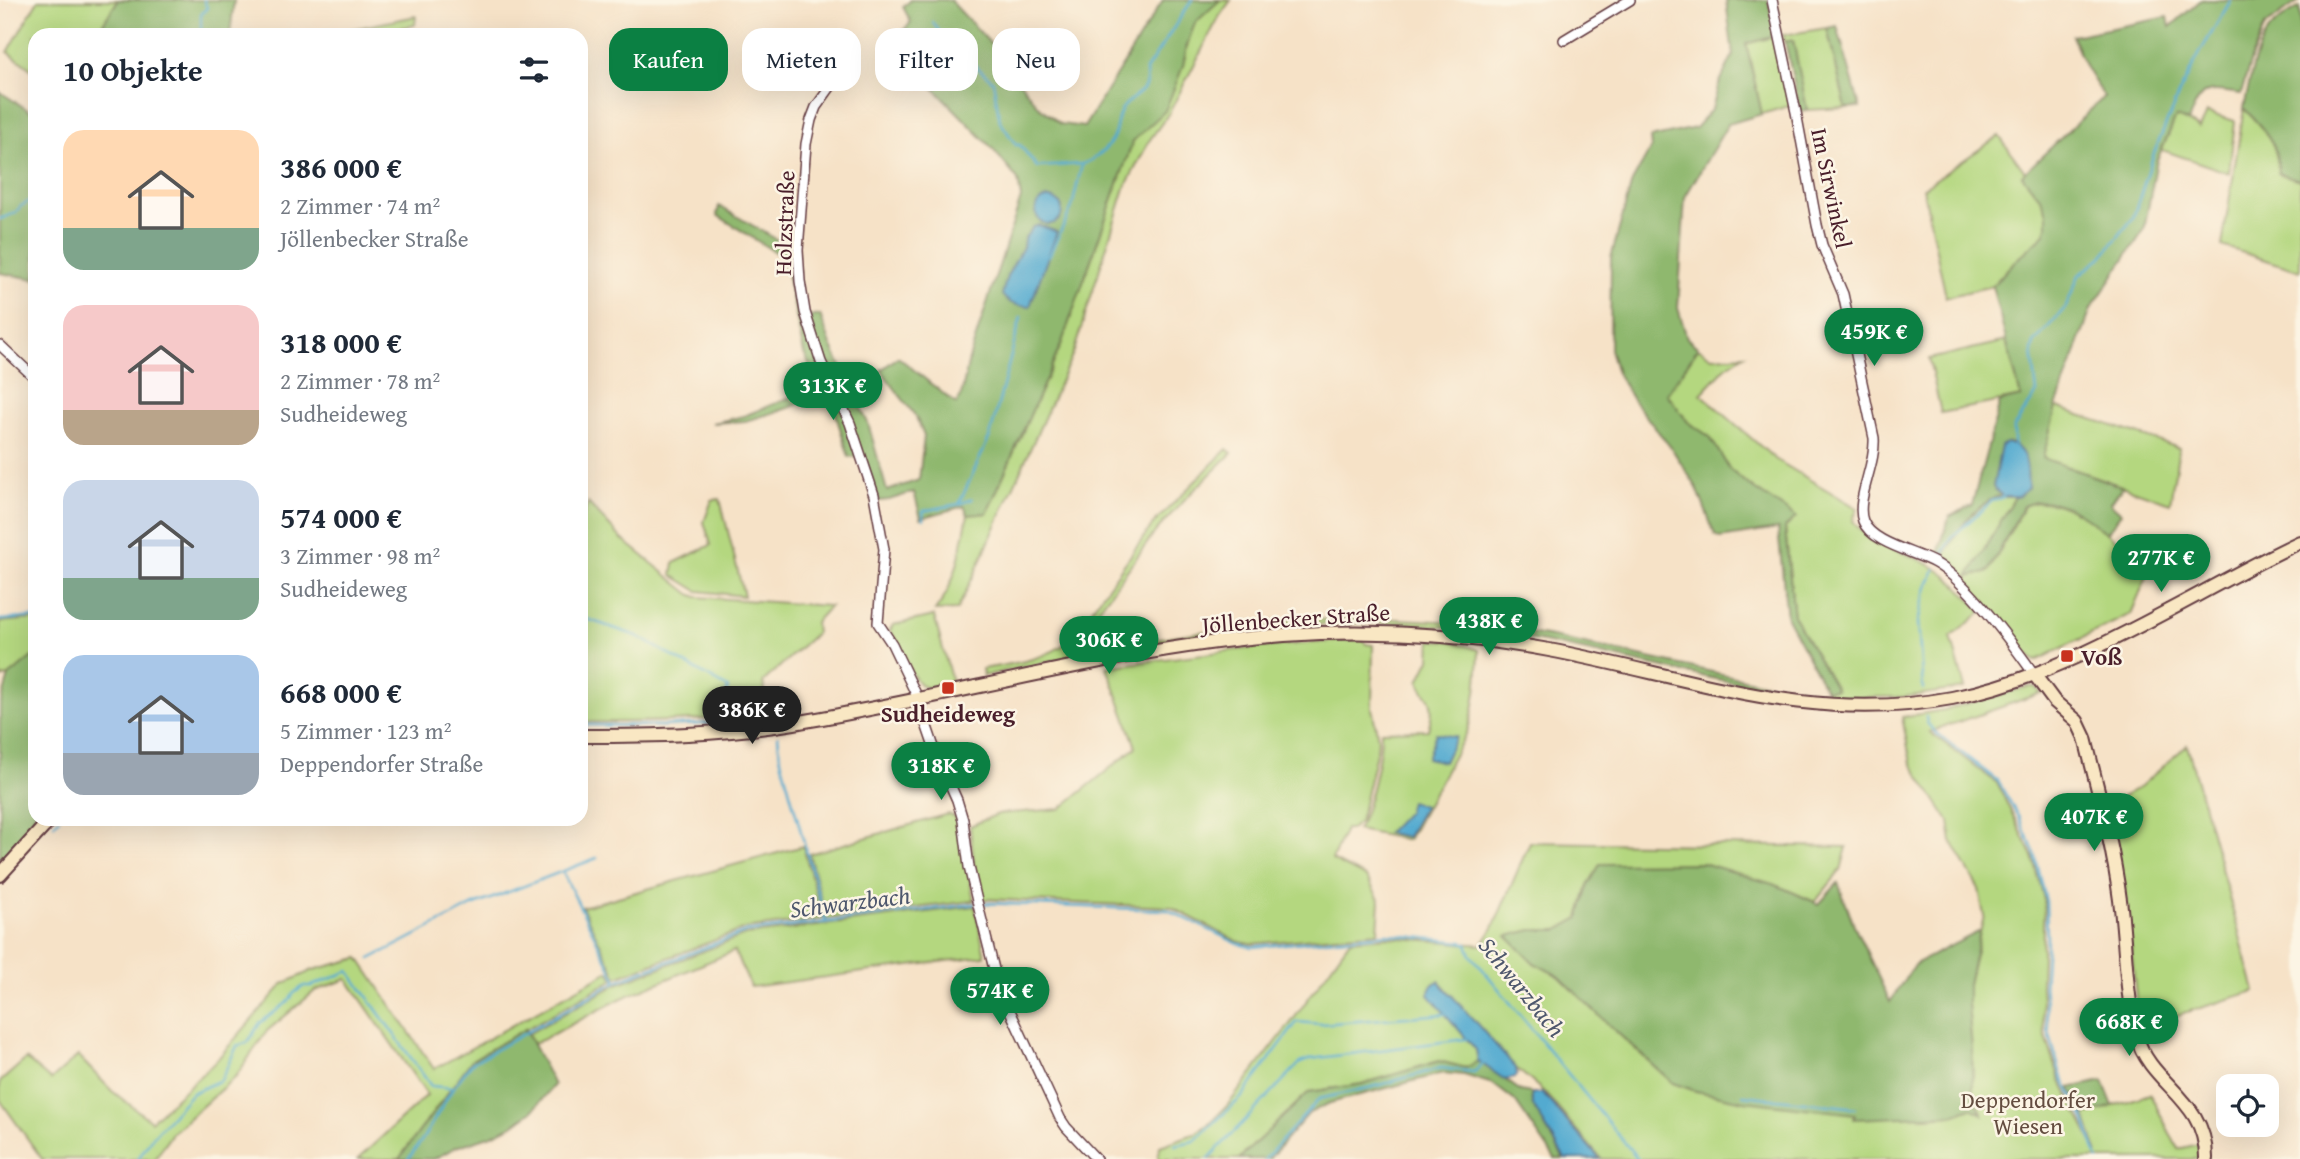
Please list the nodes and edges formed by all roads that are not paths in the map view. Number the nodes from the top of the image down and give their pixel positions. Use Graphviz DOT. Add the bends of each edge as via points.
graph roads {
  1 [pos="1630,0"];
  2 [pos="1772,0"];
  3 [pos="1564,40"];
  4 [pos="827,91"];
  5 [pos="0,345"];
  6 [pos="28,371"];
  7 [pos="2300,542"];
  8 [pos="2034,674"];
  9 [pos="918,700"];
  10 [pos="588,736"];
  11 [pos="45,826"];
  12 [pos="0,875"];
  13 [pos="1096,1159"];
  14 [pos="2206,1159"];
  1 -- 3 [label="street"];
  2 -- 8 [label="street, Im Sirwinkel" via="1817,225 1843,295 1874,438 1862,520 1877,537 1934,562 1955,578"];
  4 -- 9 [label="street, Holzstraße" via="816,107 807,135 800,281 821,362 850,423 877,505 884,548 878,623"];
  5 -- 6 [label="street"];
  7 -- 8 [label="street, Jöllenbecker Straße"];
  8 -- 9 [label="street, Jöllenbecker Straße" via="1946,699 1847,706 1770,699 1501,642 1376,632 1279,636 1161,649"];
  8 -- 14 [label="street" via="2077,721 2085,738 2120,896 2137,1037 2152,1065 2196,1118"];
  9 -- 10 [label="street, Jöllenbecker Straße" via="736,731 666,737"];
  9 -- 13 [label="street" via="963,820 998,985 1066,1127"];
  11 -- 12 [label="street"];
}
